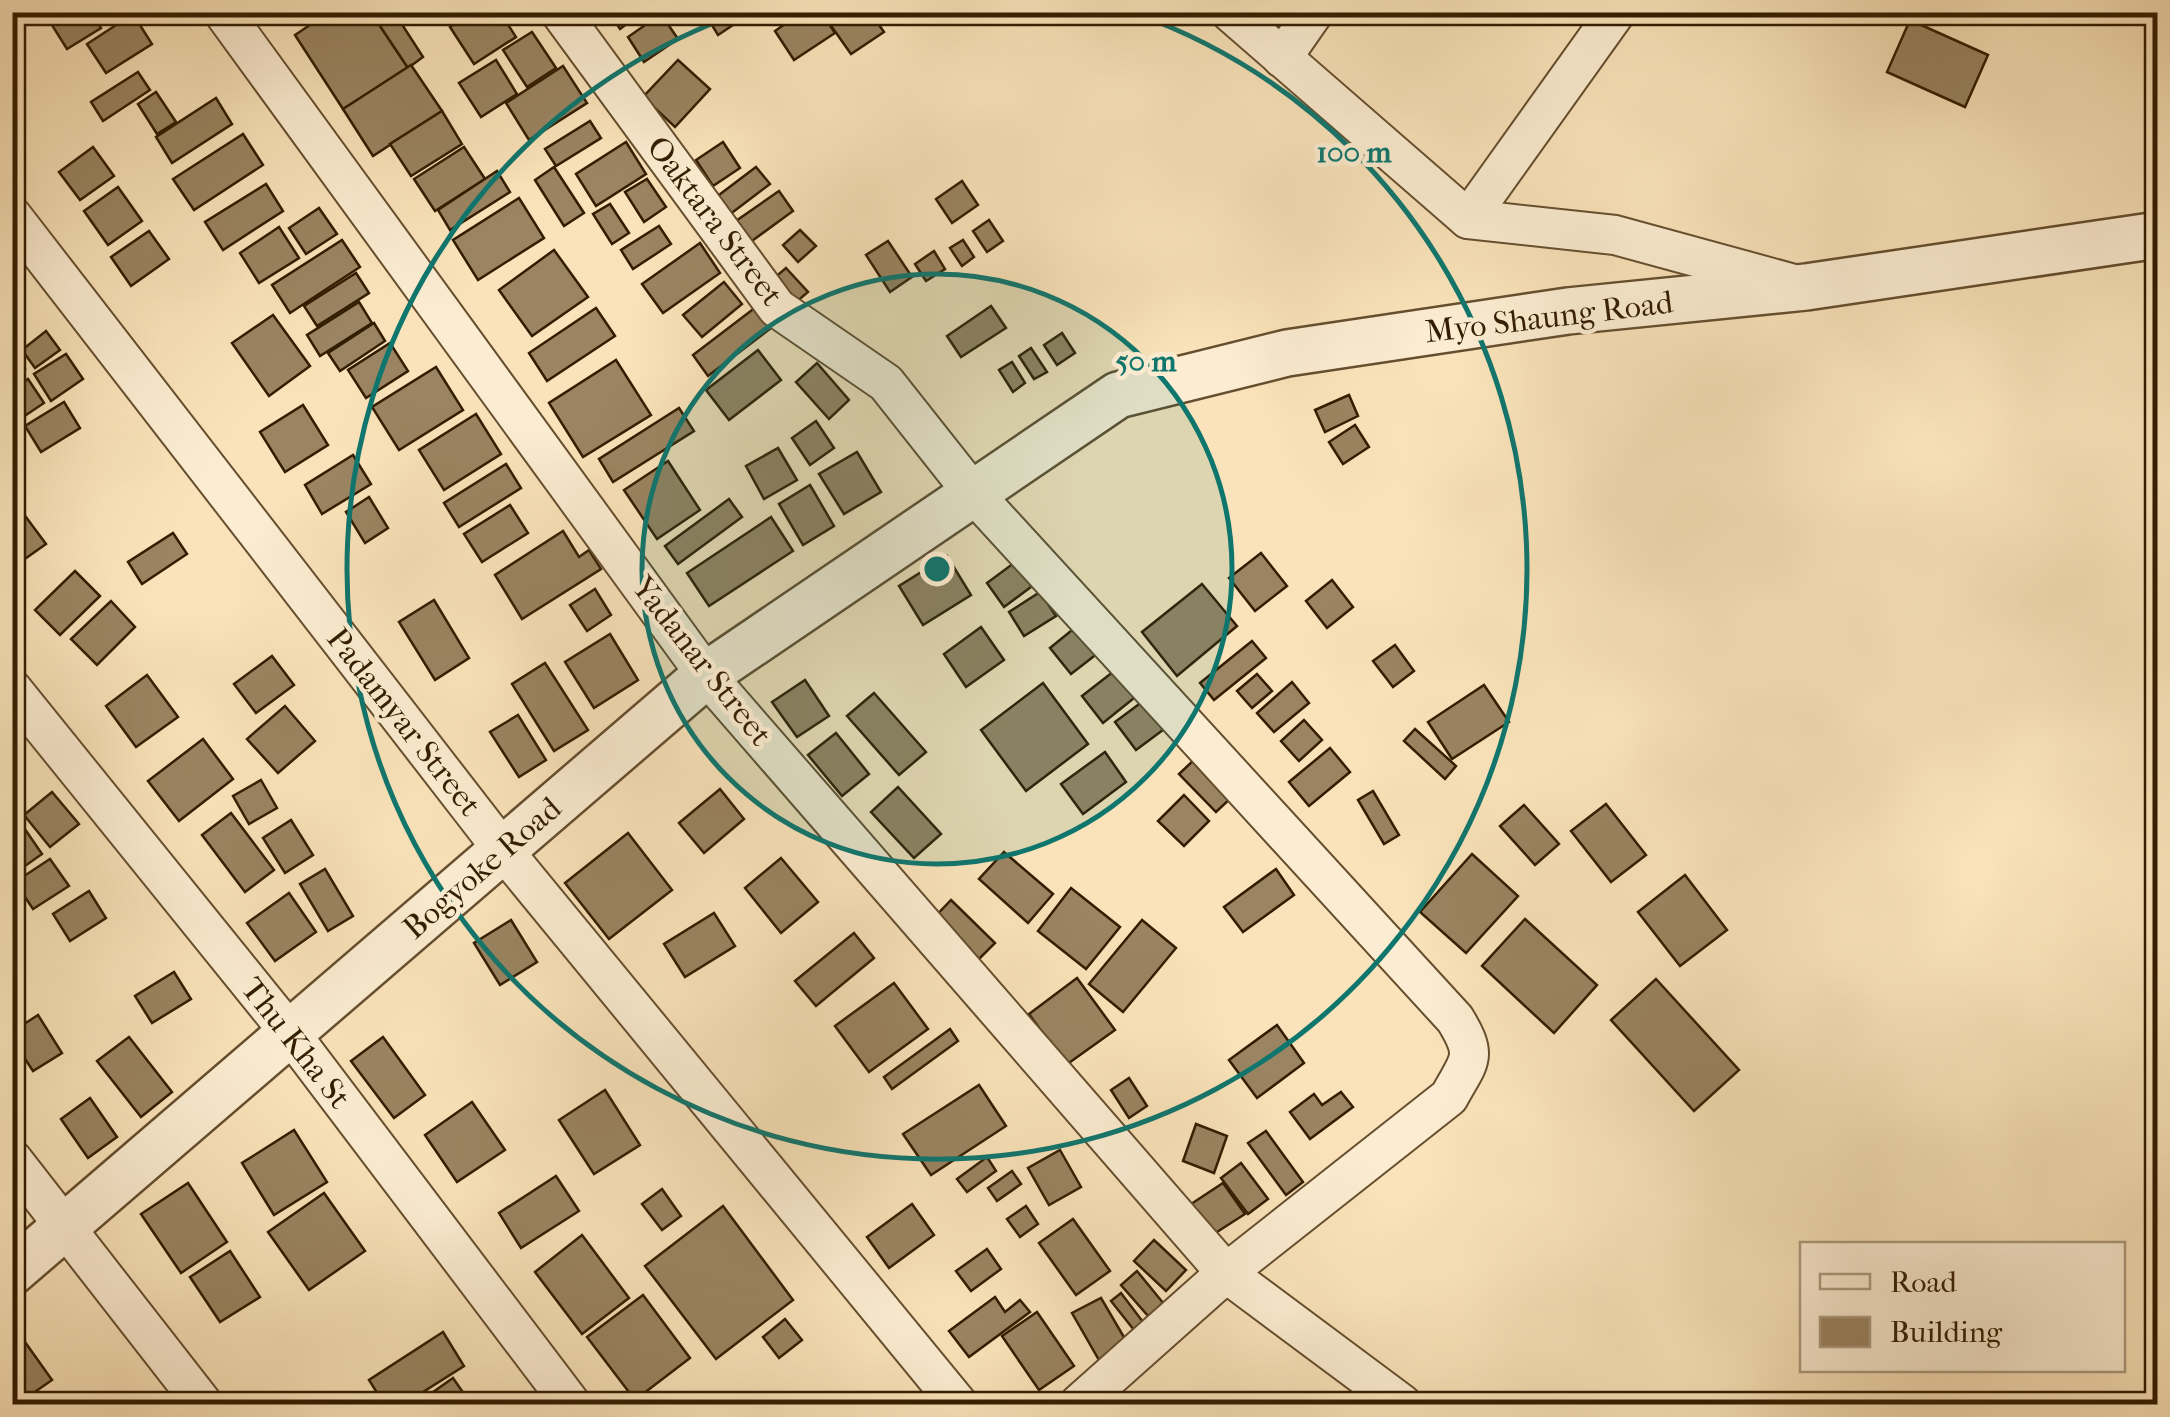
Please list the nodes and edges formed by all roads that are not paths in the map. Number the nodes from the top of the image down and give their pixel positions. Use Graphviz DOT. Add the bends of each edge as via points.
graph roads {
  1 [pos="223,12"];
  2 [pos="560,12"];
  3 [pos="1230,12"];
  4 [pos="1314,12"];
  5 [pos="1616,12"];
  6 [pos="1282,58"];
  7 [pos="12,216"];
  8 [pos="1468,219"];
  9 [pos="2158,235"];
  10 [pos="1806,287"];
  11 [pos="973,493"];
  12 [pos="706,675"];
  13 [pos="12,689"];
  14 [pos="503,850"];
  15 [pos="290,1033"];
  16 [pos="12,1159"];
  17 [pos="65,1225"];
  18 [pos="12,1272"];
  19 [pos="1226,1273"];
  20 [pos="203,1404"];
  21 [pos="572,1404"];
  22 [pos="958,1404"];
  23 [pos="1079,1404"];
  24 [pos="1402,1404"];
  1 -- 12 [label="street, Yadanar Street"];
  2 -- 11 [label="street, Oaktara Street" via="778,308 886,383"];
  3 -- 6 [label="street"];
  4 -- 6 [label="street"];
  5 -- 8 [label="street"];
  6 -- 8 [label="street"];
  7 -- 14 [label="street, Padamyar Street"];
  8 -- 10 [label="street" via="1616,234"];
  9 -- 10 [label="street, Myo Shaung Road"];
  10 -- 11 [label="street, Myo Shaung Road" via="1568,311 1287,352 1118,395"];
  11 -- 12 [label="street, Bogyoke Road"];
  11 -- 19 [label="street, Oaktara Street" via="1470,1042 1470,1057 1449,1098"];
  12 -- 14 [label="street, Bogyoke Road"];
  12 -- 19 [label="street, Yadanar Street"];
  13 -- 15 [label="street, Thu Kha St"];
  14 -- 15 [label="street, Bogyoke Road"];
  14 -- 22 [label="street, Padamyar Street"];
  15 -- 17 [label="street, Bogyoke Road"];
  15 -- 21 [label="street, Thu Kha St"];
  16 -- 17 [label="street"];
  17 -- 18 [label="street, Bogyoke Road"];
  17 -- 20 [label="street"];
  19 -- 23 [label="street"];
  19 -- 24 [label="street, Yadanar Street"];
}
